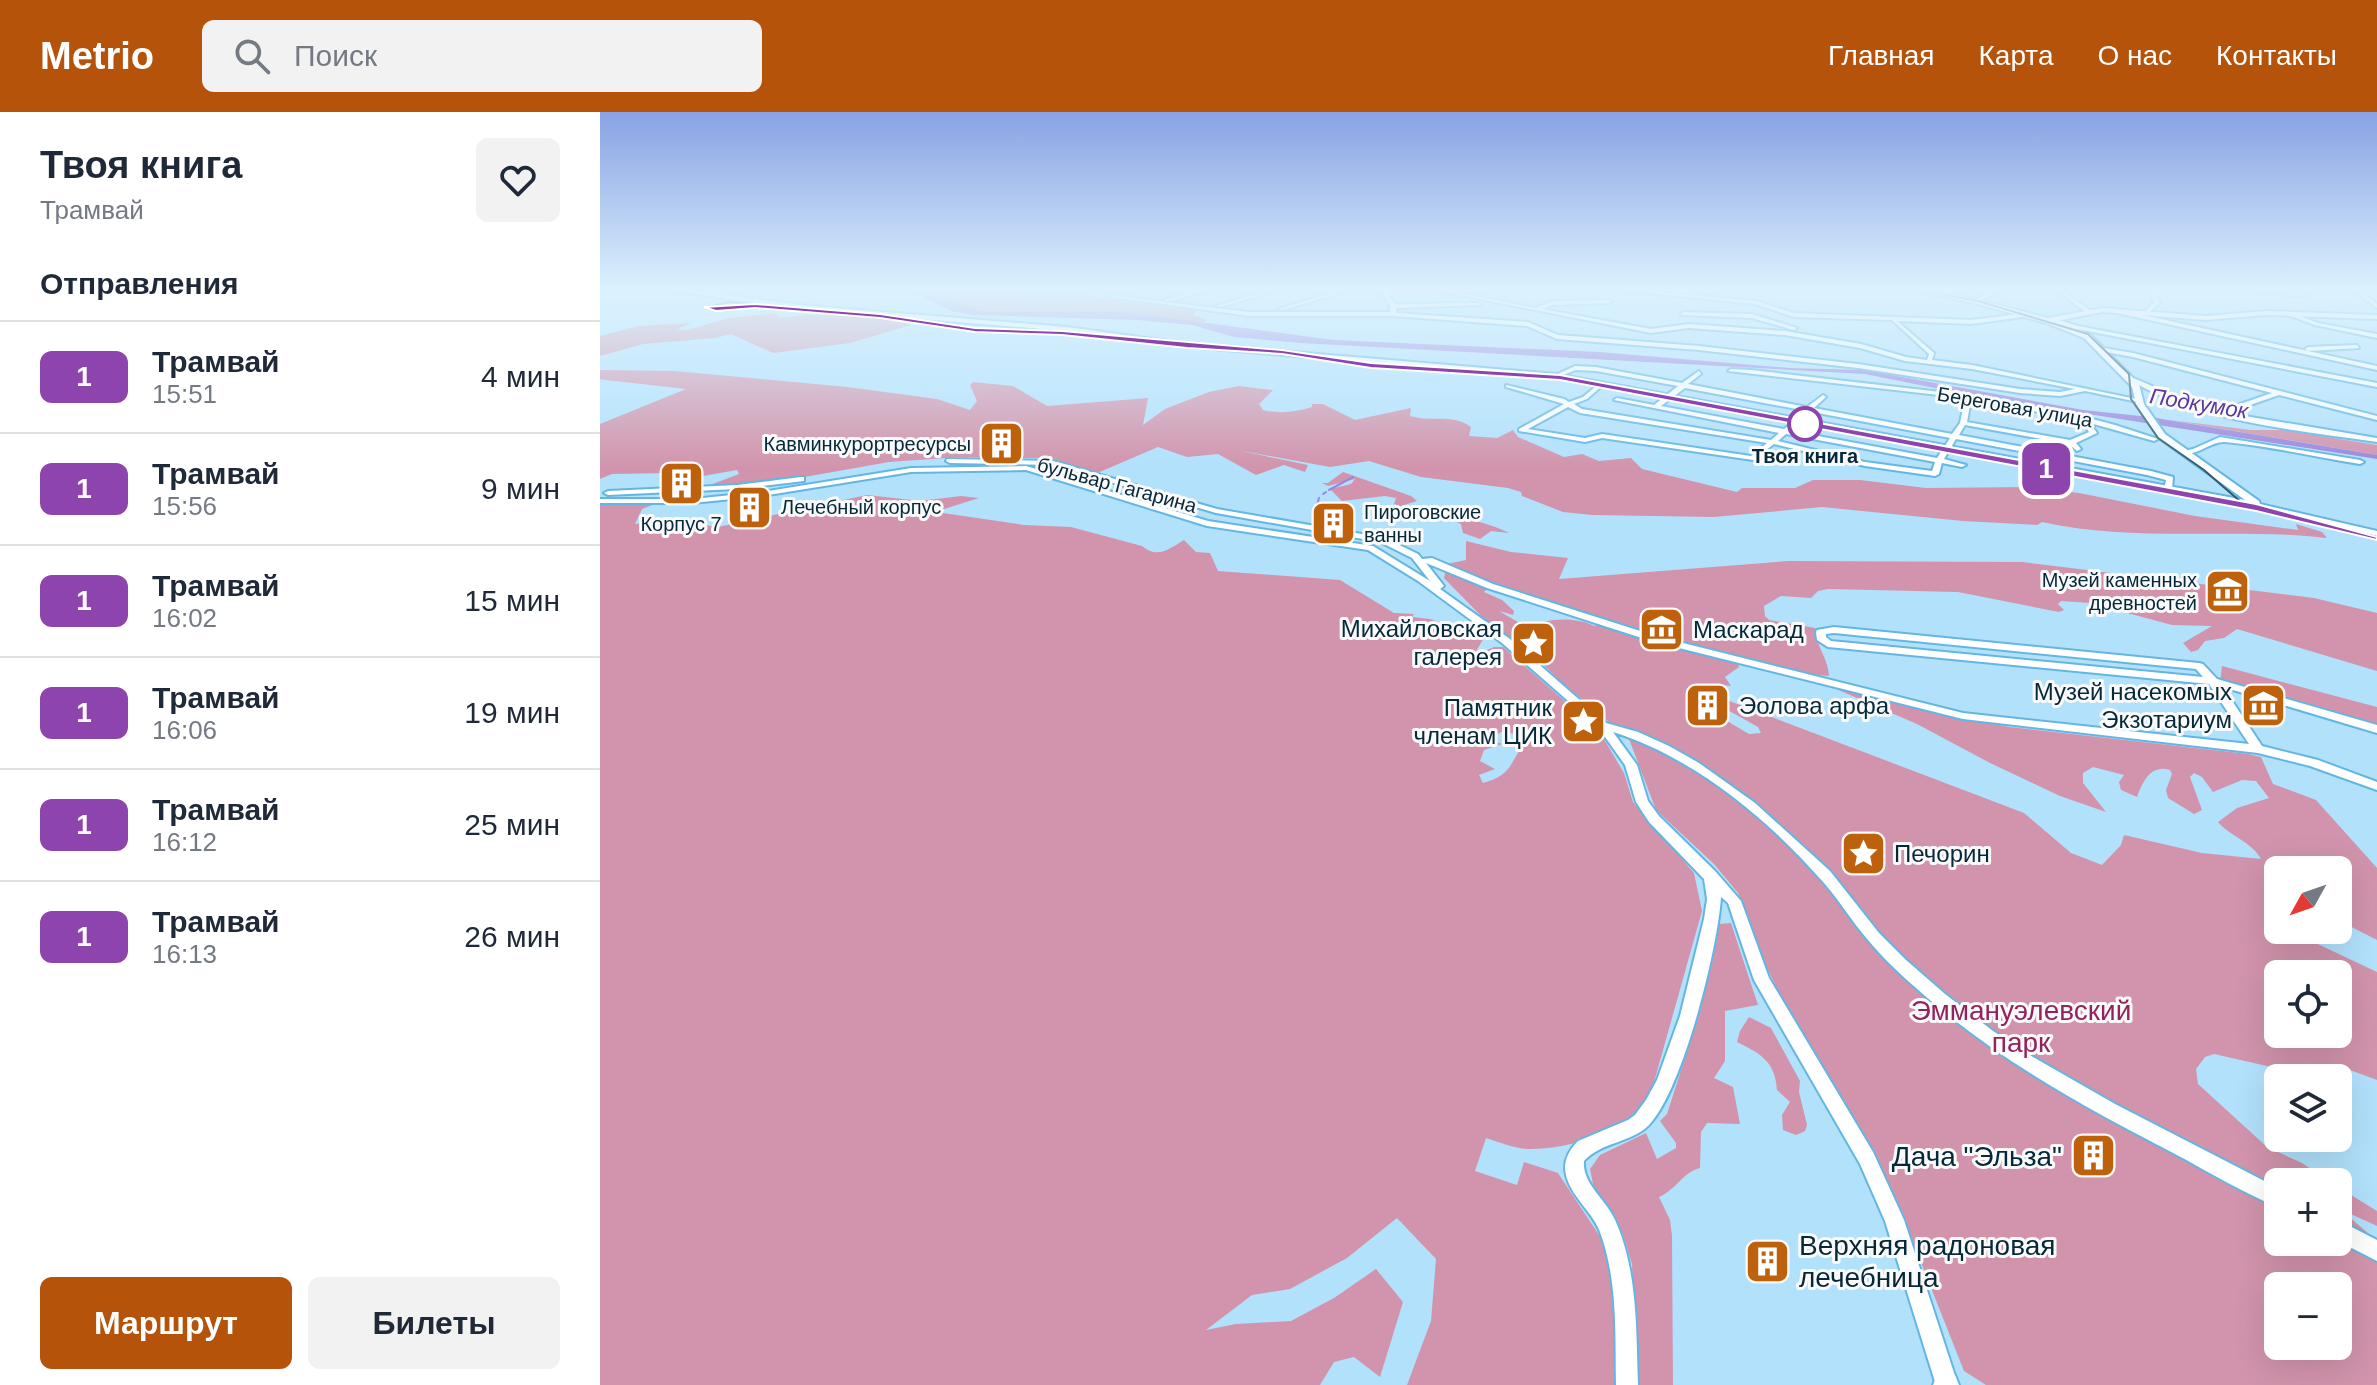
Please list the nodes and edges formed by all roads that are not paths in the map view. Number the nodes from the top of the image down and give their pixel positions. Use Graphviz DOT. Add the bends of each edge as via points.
graph roads {
  1 [pos="1248,349"];
  2 [pos="1697,349"];
  3 [pos="1873,349"];
  4 [pos="1927,349"];
  5 [pos="2193,349"];
  6 [pos="2298,349"];
  7 [pos="2103,350"];
  8 [pos="2283,350"];
  9 [pos="1929,361"];
  10 [pos="2377,368"];
  11 [pos="1731,371"];
  12 [pos="1699,373"];
  13 [pos="1525,374"];
  14 [pos="1556,376"];
  15 [pos="2129,378"];
  16 [pos="1601,384"];
  17 [pos="1687,384"];
  18 [pos="2377,385"];
  19 [pos="2083,390"];
  20 [pos="2277,393"];
  21 [pos="1670,397"];
  22 [pos="1823,397"];
  23 [pos="1968,398"];
  24 [pos="1617,400"];
  25 [pos="2134,401"];
  26 [pos="1572,404"];
  27 [pos="1656,407"];
  28 [pos="1809,409"];
  29 [pos="2221,412"];
  30 [pos="2377,418"];
  31 [pos="2084,419"];
  32 [pos="1798,421"];
  33 [pos="1963,423"];
  34 [pos="1786,431"];
  35 [pos="2155,436"];
  36 [pos="1956,437"];
  37 [pos="2377,440"];
  38 [pos="1773,442"];
  39 [pos="2071,442"];
  40 [pos="1947,449"];
  41 [pos="2183,452"];
  42 [pos="2078,459"];
  43 [pos="1939,461"];
  44 [pos="2360,462"];
  45 [pos="1962,465"];
  46 [pos="2168,490"];
  47 [pos="600,493"];
  48 [pos="645,493"];
  49 [pos="2228,500"];
  50 [pos="600,501"];
  51 [pos="682,501"];
  52 [pos="2259,506"];
  53 [pos="2377,534"];
  54 [pos="1420,562"];
  55 [pos="1464,611"];
  56 [pos="2003,648"];
  57 [pos="2009,660"];
  58 [pos="2213,681"];
  59 [pos="1602,725"];
  60 [pos="2377,729"];
  61 [pos="2258,749"];
  62 [pos="2377,786"];
  63 [pos="1710,875"];
  64 [pos="2264,1191"];
  65 [pos="2352,1238"];
  66 [pos="2377,1251"];
  67 [pos="1627,1385"];
  68 [pos="1946,1385"];
  1 -- 13 [label="main road"];
  2 -- 19 [label="street" via="2020,391"];
  3 -- 9 [label="street"];
  4 -- 9 [label="street" via="1932,354"];
  5 -- 18 [label="street"];
  6 -- 8 [label="street"];
  7 -- 15 [label="main road"];
  7 -- 20 [label="street"];
  8 -- 10 [label="street"];
  9 -- 19 [label="street"];
  11 -- 23 [label="street, Береговая улица"];
  12 -- 17 [label="street"];
  13 -- 14 [label="main road"];
  13 -- 26 [label="street" via="1508,386"];
  14 -- 16 [label="main road"];
  14 -- 17 [label="street" via="1583,367"];
  15 -- 25 [label="main road"];
  15 -- 29 [label="street"];
  16 -- 21 [label="main road"];
  16 -- 26 [label="street"];
  17 -- 21 [label="street"];
  17 -- 28 [label="street"];
  19 -- 25 [label="street"];
  20 -- 29 [label="street"];
  20 -- 30 [label="street"];
  21 -- 27 [label="street"];
  21 -- 32 [label="main road"];
  22 -- 28 [label="street"];
  23 -- 31 [label="street, Береговая улица"];
  23 -- 33 [label="street"];
  24 -- 27 [label="street"];
  25 -- 35 [label="main road"];
  26 -- 38 [label="street" via="1580,411"];
  26 -- 38 [label="street" via="1521,430 1753,458"];
  27 -- 34 [label="street"];
  28 -- 36 [label="street"];
  29 -- 37 [label="street" via="2290,429"];
  31 -- 35 [label="street, Береговая улица"];
  31 -- 39 [label="street" via="2093,433"];
  32 -- 34 [label="street"];
  32 -- 40 [label="main road"];
  33 -- 36 [label="street"];
  33 -- 39 [label="street"];
  34 -- 38 [label="street"];
  34 -- 43 [label="street"];
  35 -- 41 [label="main road"];
  35 -- 49 [label="main road"];
  36 -- 40 [label="street"];
  36 -- 42 [label="street"];
  38 -- 43 [label="street" via="1935,474"];
  39 -- 42 [label="street" via="2080,453"];
  40 -- 43 [label="street"];
  40 -- 46 [label="main road"];
  41 -- 44 [label="street" via="2220,439"];
  41 -- 52 [label="main road"];
  42 -- 46 [label="street" via="2170,479"];
  43 -- 45 [label="street"];
  46 -- 49 [label="main road"];
  47 -- 48 [label="street, бульвар Гагарина"];
  48 -- 51 [label="street, бульвар Гагарина"];
  48 -- 54 [label="street, бульвар Гагарина" via="778,483 912,462 1053,463 1216,511 1382,540"];
  49 -- 52 [label="main road"];
  50 -- 51 [label="street, бульвар Гагарина"];
  51 -- 55 [label="street, бульвар Гагарина" via="773,493 902,470 1032,469 1207,523 1370,548"];
  52 -- 53 [label="main road"];
  54 -- 55 [label="street, бульвар Гагарина"];
  54 -- 61 [label="street" via="1429,560 1490,586 1658,639 1963,716"];
  55 -- 59 [label="street, бульвар Гагарина"];
  56 -- 57 [label="street"];
  56 -- 57 [label="street" via="1834,630 1825,630 1821,638 1828,644"];
  56 -- 58 [label="street" via="2191,664 2205,669"];
  57 -- 58 [label="street"];
  58 -- 60 [label="street"];
  58 -- 61 [label="street"];
  59 -- 63 [label="street, бульвар Гагарина" via="1631,765 1642,802 1654,819"];
  59 -- 64 [label="street" via="1670,751 1762,817 1826,876 1907,971 1951,1008 2037,1068"];
  61 -- 62 [label="street"];
  63 -- 67 [label="street" via="1714,896 1709,934 1656,1105 1640,1123 1580,1150 1574,1161 1577,1178 1605,1219 1623,1275"];
  63 -- 68 [label="street, бульвар Гагарина" via="1734,901 1762,980 1867,1158 1894,1220"];
  65 -- 66 [label="street"];
}
